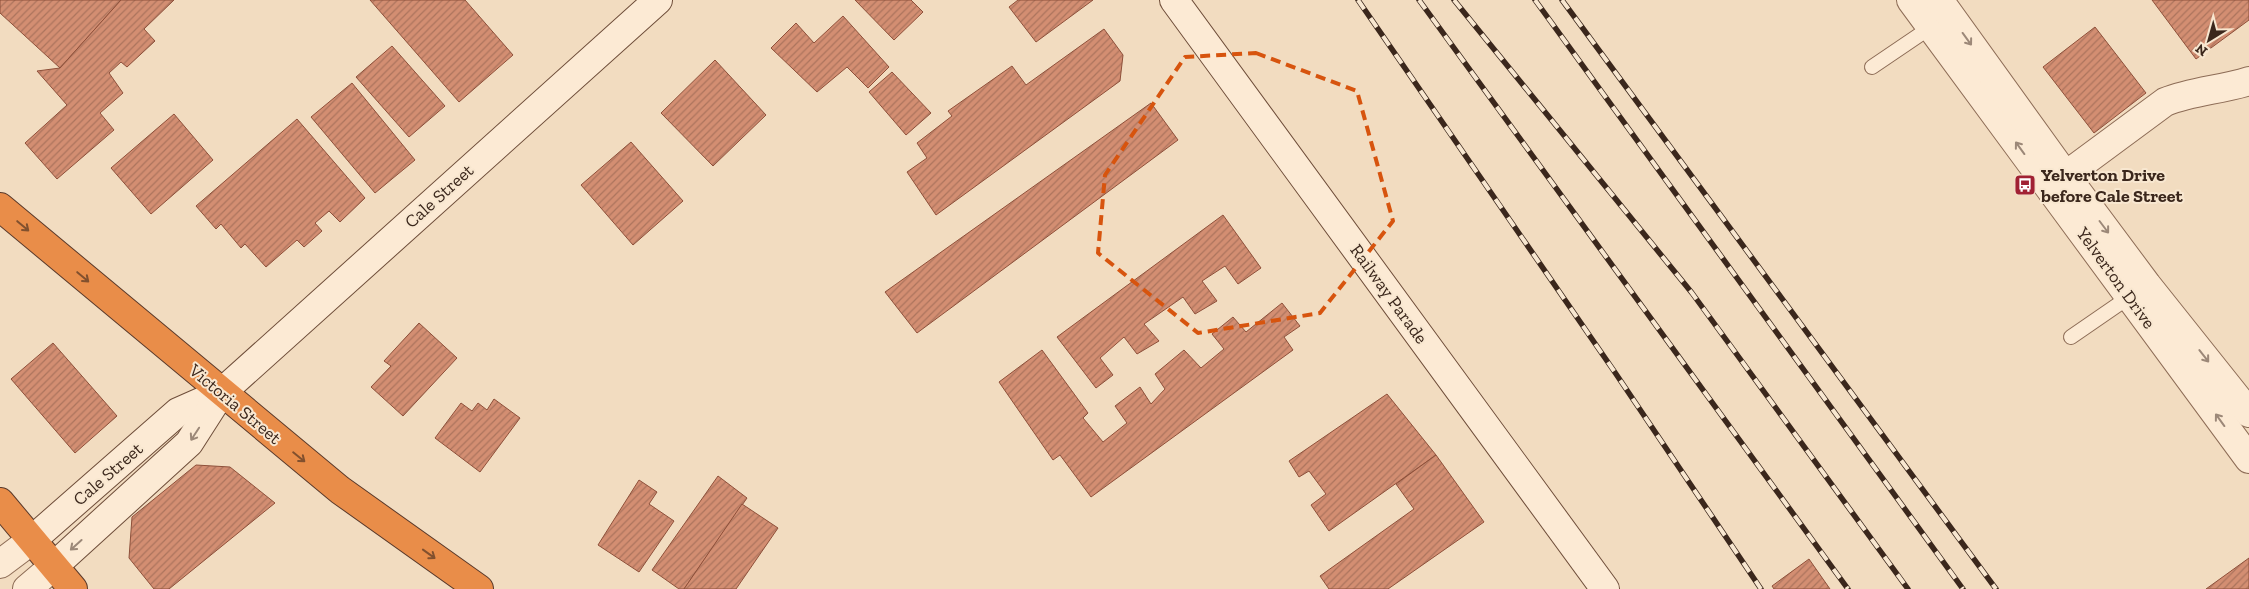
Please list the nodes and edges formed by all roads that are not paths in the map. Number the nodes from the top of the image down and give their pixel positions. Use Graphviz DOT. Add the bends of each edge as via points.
graph roads {
  1 [pos="658,0"];
  2 [pos="1174,0"];
  3 [pos="1911,0"];
  4 [pos="1940,14"];
  5 [pos="1872,67"];
  6 [pos="2249,81"];
  7 [pos="2057,181"];
  8 [pos="0,207"];
  9 [pos="2138,291"];
  10 [pos="2071,337"];
  11 [pos="221,393"];
  12 [pos="2249,413"];
  13 [pos="2249,459"];
  14 [pos="0,502"];
  15 [pos="32,540"];
  16 [pos="0,564"];
  17 [pos="54,566"];
  18 [pos="27,589"];
  19 [pos="73,589"];
  20 [pos="479,589"];
  21 [pos="1605,589"];
  1 -- 11 [label="street, Cale Street"];
  2 -- 21 [label="street, Railway Parade"];
  3 -- 4 [label="street, Yelverton Drive"];
  4 -- 5 [label="lane"];
  4 -- 7 [label="street, Yelverton Drive"];
  6 -- 7 [label="street" via="2230,88 2182,95 2165,102"];
  7 -- 9 [label="street, Yelverton Drive"];
  8 -- 11 [label="highway, Victoria Street, one-way"];
  9 -- 10 [label="lane"];
  9 -- 12 [label="street, Yelverton Drive, one-way"];
  13 -- 9 [label="street, Yelverton Drive, one-way"];
  11 -- 15 [label="street, Cale Street" via="178,412"];
  11 -- 17 [label="street, Cale Street, one-way" via="189,442"];
  11 -- 20 [label="highway, Victoria Street, one-way" via="340,490"];
  14 -- 15 [label="highway"];
  15 -- 16 [label="street, Cale Street"];
  15 -- 17 [label="highway"];
  17 -- 18 [label="street, Cale Street"];
  17 -- 19 [label="highway"];
}
